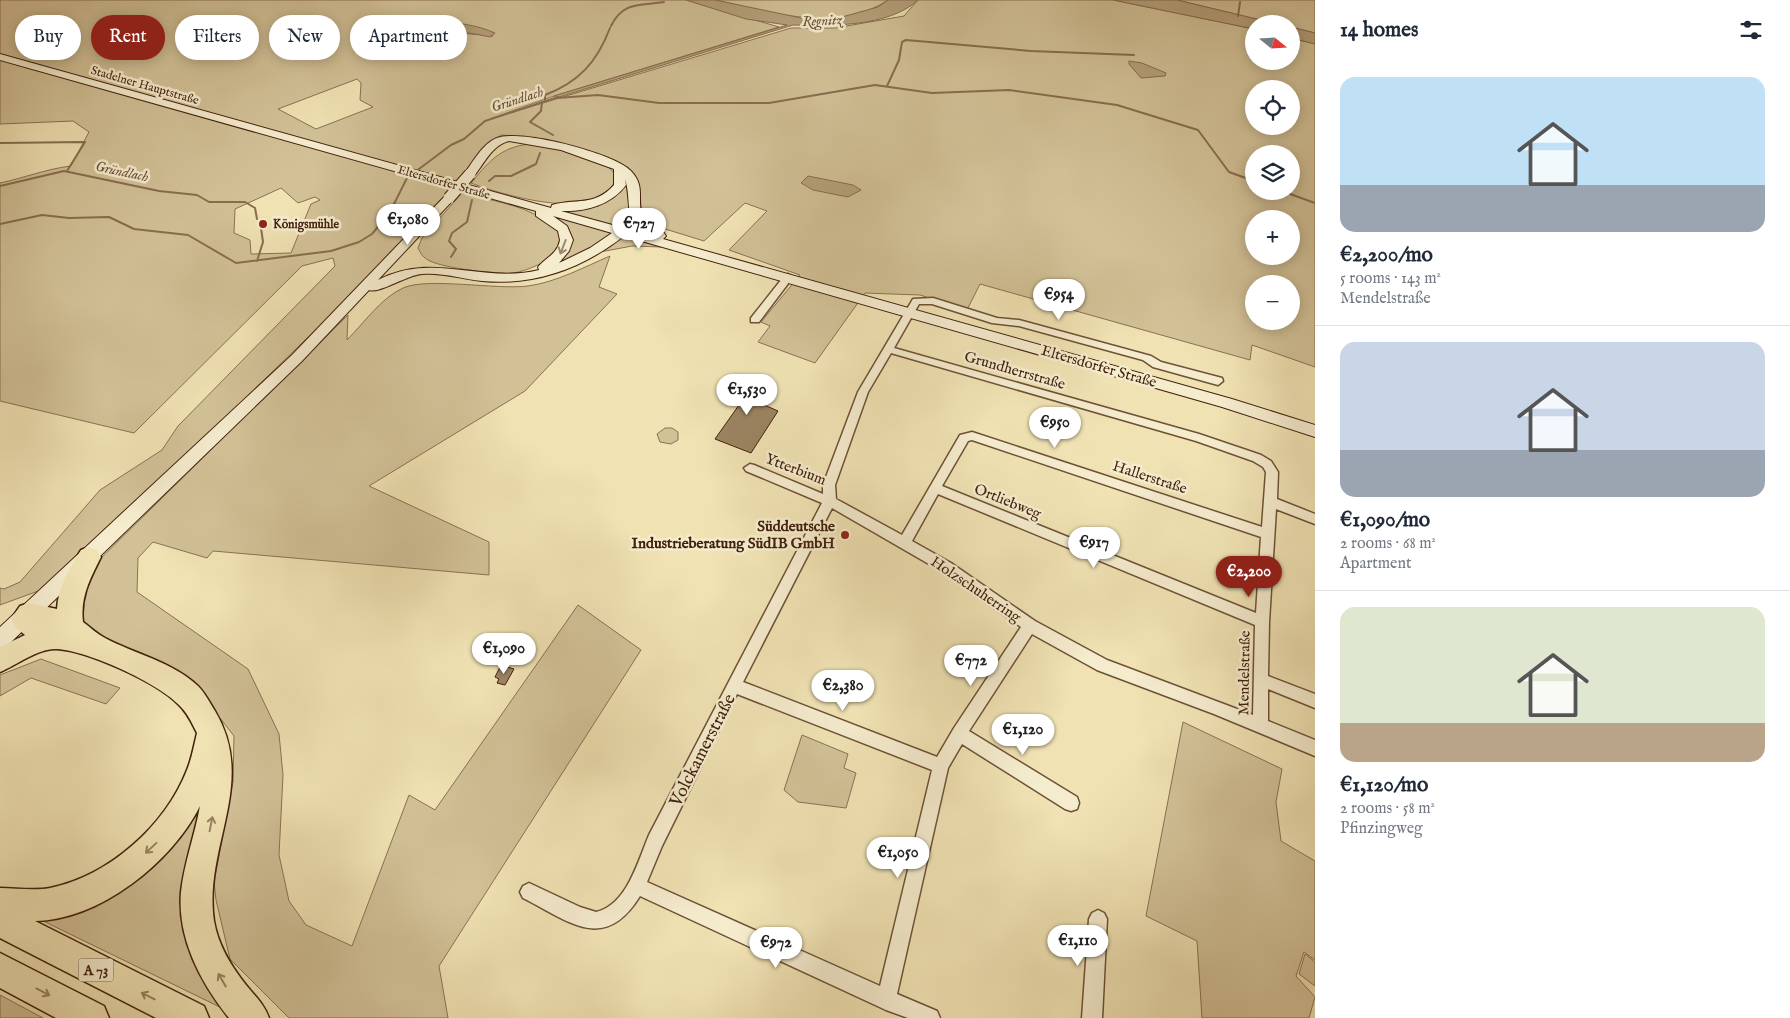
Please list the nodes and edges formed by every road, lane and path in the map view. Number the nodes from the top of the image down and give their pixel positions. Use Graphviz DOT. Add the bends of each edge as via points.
graph roads {
  1 [pos="0,57"];
  2 [pos="225,120"];
  3 [pos="619,168"];
  4 [pos="523,204"];
  5 [pos="622,231"];
  6 [pos="663,243"];
  7 [pos="683,247"];
  8 [pos="416,257"];
  9 [pos="392,260"];
  10 [pos="520,276"];
  11 [pos="786,279"];
  12 [pos="346,307"];
  13 [pos="908,312"];
  14 [pos="755,320"];
  15 [pos="887,349"];
  16 [pos="1218,381"];
  17 [pos="1315,431"];
  18 [pos="750,468"];
  19 [pos="1272,472"];
  20 [pos="937,489"];
  21 [pos="830,500"];
  22 [pos="1271,502"];
  23 [pos="1315,519"];
  24 [pos="1267,534"];
  25 [pos="904,542"];
  26 [pos="89,557"];
  27 [pos="26,616"];
  28 [pos="1262,622"];
  29 [pos="1030,625"];
  30 [pos="62,632"];
  31 [pos="0,640"];
  32 [pos="0,660"];
  33 [pos="1262,680"];
  34 [pos="734,686"];
  35 [pos="1315,701"];
  36 [pos="1260,724"];
  37 [pos="212,729"];
  38 [pos="959,733"];
  39 [pos="1315,748"];
  40 [pos="941,766"];
  41 [pos="1071,803"];
  42 [pos="637,886"];
  43 [pos="529,892"];
  44 [pos="0,904"];
  45 [pos="1098,919"];
  46 [pos="0,921"];
  47 [pos="0,970"];
  48 [pos="886,1000"];
  49 [pos="92,1018"];
  50 [pos="192,1018"];
  51 [pos="252,1018"];
  52 [pos="930,1018"];
  53 [pos="1092,1018"];
  1 -- 2 [label="main road, Stadelner Hauptstraße"];
  2 -- 4 [label="main road, Eltersdorfer Straße"];
  3 -- 4 [label="main road" via="620,185 598,202 561,208"];
  3 -- 7 [label="main road" via="632,180 636,219 642,226"];
  3 -- 8 [label="main road, bridge" via="600,157 523,139 502,138 449,198"];
  4 -- 5 [label="main road, Eltersdorfer Straße"];
  4 -- 10 [label="main road, one-way" via="551,220 566,237 560,255 550,264"];
  5 -- 6 [label="main road, Eltersdorfer Straße"];
  5 -- 10 [label="main road" via="580,259 556,269"];
  6 -- 7 [label="main road, Eltersdorfer Straße"];
  6 -- 11 [label="main road, Eltersdorfer Straße" via="687,253"];
  7 -- 11 [label="main road, Eltersdorfer Straße"];
  8 -- 9 [label="main road"];
  8 -- 9 [label="main road" via="400,265"];
  8 -- 10 [label="main road" via="442,270 485,277"];
  8 -- 12 [label="main road"];
  9 -- 12 [label="main road"];
  11 -- 13 [label="main road, Eltersdorfer Straße"];
  11 -- 14 [label="street"];
  12 -- 26 [label="main road" via="238,416"];
  13 -- 15 [label="street"];
  13 -- 16 [label="street" via="916,300 933,301 1147,358 1156,365"];
  13 -- 17 [label="main road, Eltersdorfer Straße"];
  15 -- 19 [label="street, Grundherrstraße" via="1200,438 1257,458"];
  15 -- 21 [label="street" via="863,392 830,485"];
  18 -- 21 [label="street, Ytterbium"];
  19 -- 22 [label="street, Mendelstraße"];
  20 -- 24 [label="street, Hallerstraße" via="964,438 972,436"];
  20 -- 25 [label="street, Hallerstraße"];
  20 -- 28 [label="street, Ortliebweg"];
  21 -- 25 [label="street, Holzschuherring"];
  21 -- 34 [label="street, Volckamerstraße"];
  22 -- 23 [label="street"];
  22 -- 24 [label="street, Mendelstraße"];
  24 -- 28 [label="street, Mendelstraße"];
  25 -- 29 [label="street, Holzschuherring"];
  26 -- 27 [label="main road"];
  26 -- 30 [label="highway" via="70,593"];
  27 -- 30 [label="highway" via="35,630"];
  27 -- 31 [label="main road"];
  28 -- 33 [label="street, Mendelstraße"];
  29 -- 36 [label="street, Holzschuherring" via="1102,665"];
  29 -- 38 [label="street"];
  30 -- 32 [label="highway"];
  30 -- 37 [label="highway" via="94,645 187,694"];
  33 -- 35 [label="street"];
  33 -- 36 [label="street, Mendelstraße"];
  34 -- 40 [label="street"];
  34 -- 42 [label="street, Volckamerstraße" via="655,841"];
  36 -- 39 [label="street, Holzschuherring"];
  37 -- 44 [label="highway, one-way" via="198,779 179,816 154,846 122,873 92,890 48,904"];
  51 -- 37 [label="highway, one-way" via="230,995 210,959 198,920 198,884 221,762"];
  38 -- 40 [label="street"];
  38 -- 41 [label="street"];
  40 -- 48 [label="street"];
  42 -- 43 [label="street, Volckamerstraße" via="619,911 608,919 595,921"];
  42 -- 48 [label="street"];
  45 -- 53 [label="street"];
  50 -- 46 [label="highway, A 73, one-way"];
  47 -- 49 [label="highway, one-way"];
  48 -- 52 [label="street"];
}
